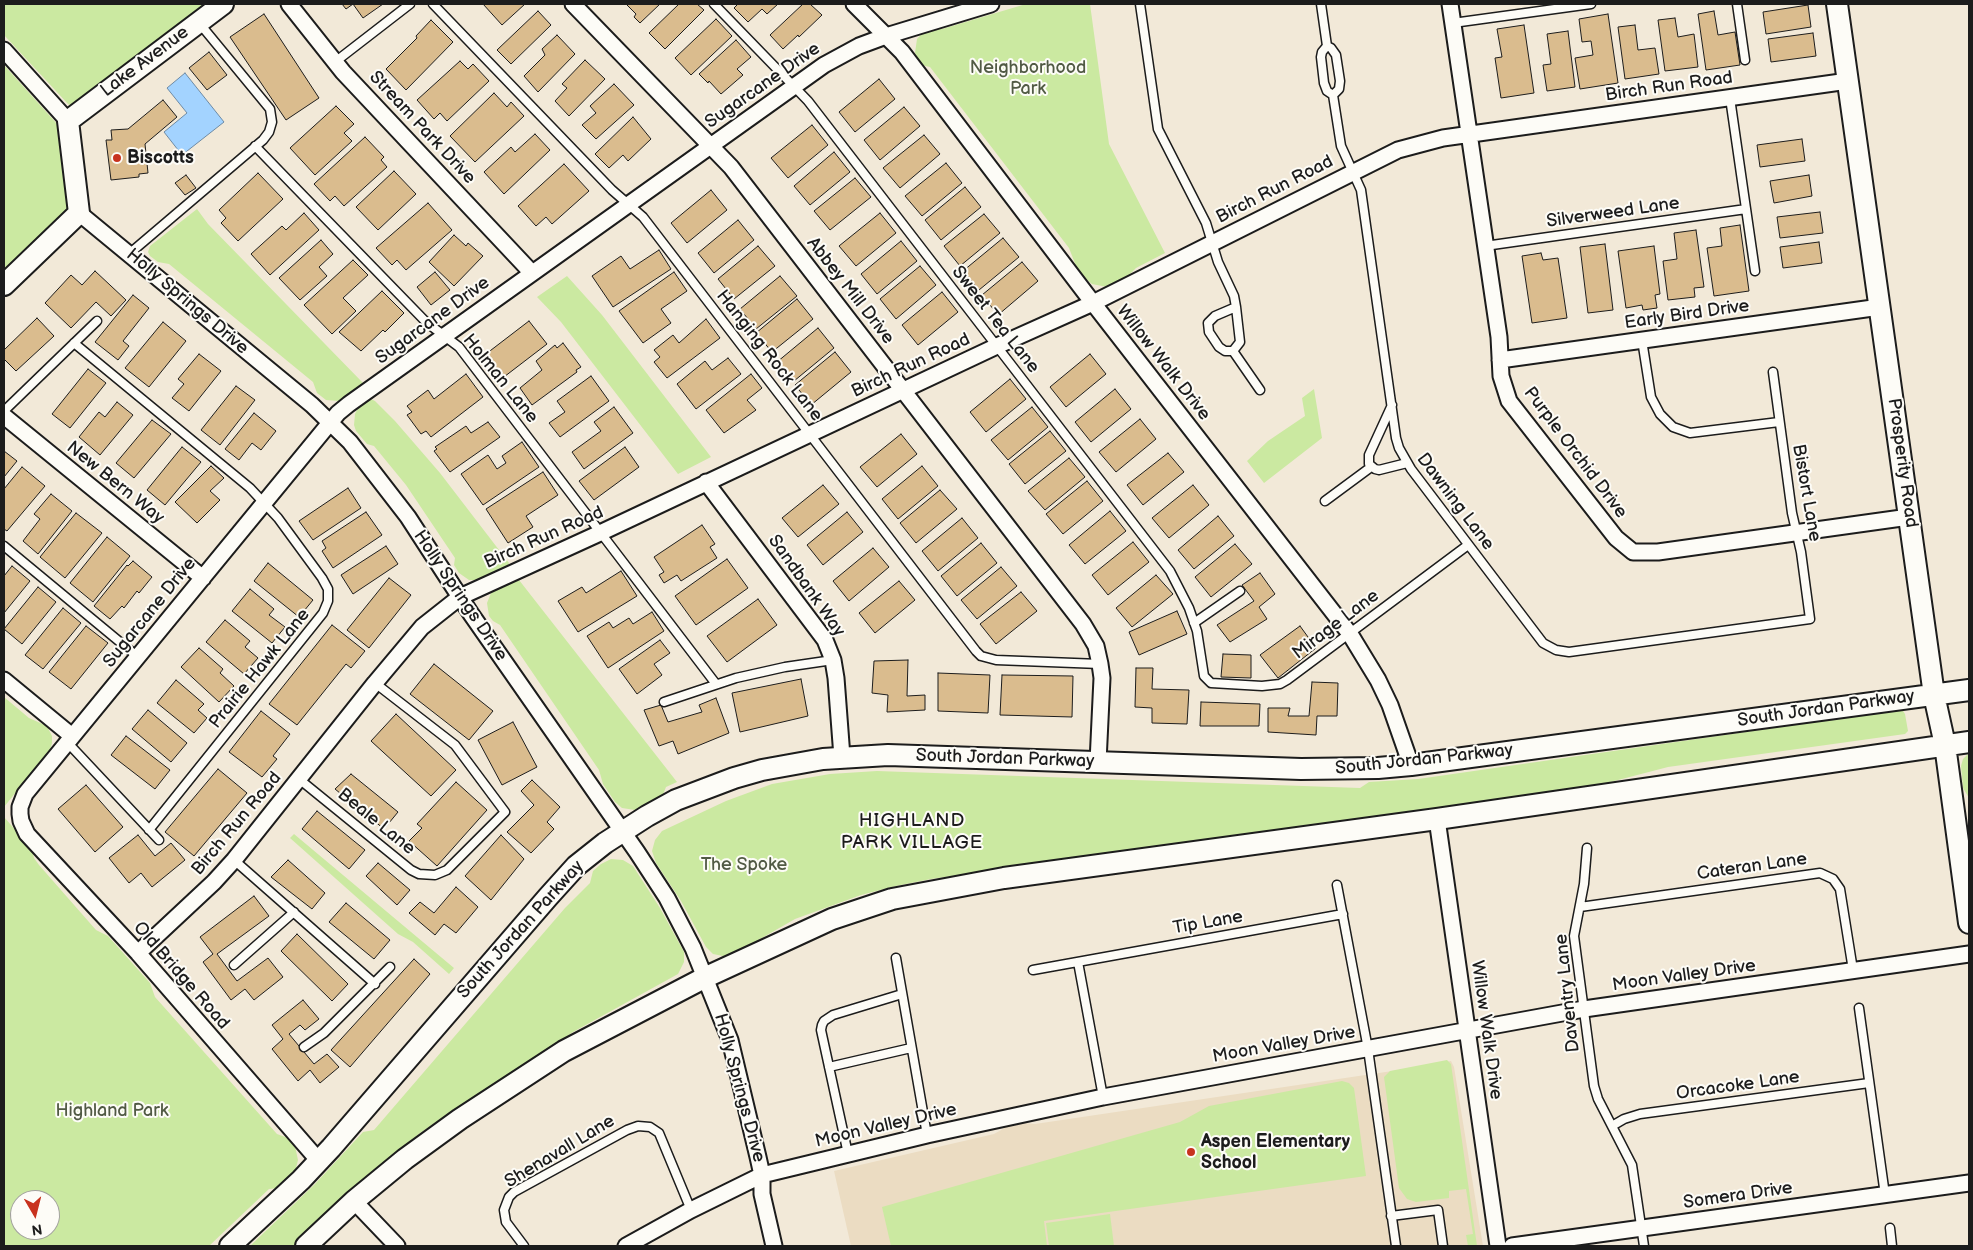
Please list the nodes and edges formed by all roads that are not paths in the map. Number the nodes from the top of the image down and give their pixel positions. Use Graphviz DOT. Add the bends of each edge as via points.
graph roads {
  1 [pos="222,4"];
  2 [pos="289,4"];
  3 [pos="410,4"];
  4 [pos="433,4"];
  5 [pos="573,4"];
  6 [pos="714,4"];
  7 [pos="854,4"];
  8 [pos="990,4"];
  9 [pos="1140,4"];
  10 [pos="1321,4"];
  11 [pos="1450,4"];
  12 [pos="1591,4"];
  13 [pos="1737,4"];
  14 [pos="1837,4"];
  15 [pos="199,22"];
  16 [pos="1453,23"];
  17 [pos="886,36"];
  18 [pos="1327,46"];
  19 [pos="4,50"];
  20 [pos="1745,60"];
  21 [pos="335,62"];
  22 [pos="1848,81"];
  23 [pos="794,86"];
  24 [pos="1333,95"];
  25 [pos="1730,98"];
  26 [pos="68,121"];
  27 [pos="1469,134"];
  28 [pos="255,146"];
  29 [pos="710,146"];
  30 [pos="1352,172"];
  31 [pos="628,204"];
  32 [pos="1746,209"];
  33 [pos="79,213"];
  34 [pos="1212,243"];
  35 [pos="1485,246"];
  36 [pos="129,254"];
  37 [pos="1755,272"];
  38 [pos="532,273"];
  39 [pos="4,285"];
  40 [pos="1093,303"];
  41 [pos="1236,307"];
  42 [pos="1880,307"];
  43 [pos="97,320"];
  44 [pos="444,336"];
  45 [pos="1642,340"];
  46 [pos="74,343"];
  47 [pos="997,346"];
  48 [pos="1233,351"];
  49 [pos="1500,360"];
  50 [pos="1773,372"];
  51 [pos="904,390"];
  52 [pos="1260,390"];
  53 [pos="1392,405"];
  54 [pos="4,411"];
  55 [pos="4,416"];
  56 [pos="1779,422"];
  57 [pos="330,423"];
  58 [pos="810,434"];
  59 [pos="1407,463"];
  60 [pos="1371,467"];
  61 [pos="706,482"];
  62 [pos="1325,501"];
  63 [pos="264,502"];
  64 [pos="1909,517"];
  65 [pos="1797,532"];
  66 [pos="600,533"];
  67 [pos="1468,544"];
  68 [pos="4,546"];
  69 [pos="203,578"];
  70 [pos="1240,591"];
  71 [pos="460,597"];
  72 [pos="1810,619"];
  73 [pos="1194,624"];
  74 [pos="1350,634"];
  75 [pos="138,657"];
  76 [pos="833,660"];
  77 [pos="1100,664"];
  78 [pos="4,680"];
  79 [pos="1207,680"];
  80 [pos="375,684"];
  81 [pos="716,684"];
  82 [pos="1969,690"];
  83 [pos="1934,695"];
  84 [pos="664,702"];
  85 [pos="69,739"];
  86 [pos="1969,742"];
  87 [pos="1945,745"];
  88 [pos="842,757"];
  89 [pos="1098,762"];
  90 [pos="1411,765"];
  91 [pos="299,778"];
  92 [pos="20,814"];
  93 [pos="1437,819"];
  94 [pos="150,830"];
  95 [pos="622,830"];
  96 [pos="159,840"];
  97 [pos="1587,848"];
  98 [pos="234,860"];
  99 [pos="1337,885"];
  100 [pos="1580,907"];
  101 [pos="294,912"];
  102 [pos="1343,914"];
  103 [pos="1969,923"];
  104 [pos="138,953"];
  105 [pos="1969,954"];
  106 [pos="896,958"];
  107 [pos="1078,962"];
  108 [pos="234,965"];
  109 [pos="390,967"];
  110 [pos="1033,970"];
  111 [pos="1853,970"];
  112 [pos="704,978"];
  113 [pos="375,984"];
  114 [pos="902,994"];
  115 [pos="1859,1008"];
  116 [pos="1584,1009"];
  117 [pos="1467,1030"];
  118 [pos="304,1048"];
  119 [pos="911,1048"];
  120 [pos="1368,1049"];
  121 [pos="829,1066"];
  122 [pos="1869,1084"];
  123 [pos="1103,1097"];
  124 [pos="1612,1126"];
  125 [pos="927,1135"];
  126 [pos="848,1154"];
  127 [pos="319,1161"];
  128 [pos="762,1175"];
  129 [pos="1969,1183"];
  130 [pos="1885,1195"];
  131 [pos="354,1201"];
  132 [pos="691,1210"];
  133 [pos="1391,1216"];
  134 [pos="1642,1228"];
  135 [pos="1890,1228"];
  136 [pos="230,1246"];
  137 [pos="306,1246"];
  138 [pos="397,1246"];
  139 [pos="524,1246"];
  140 [pos="626,1246"];
  141 [pos="774,1246"];
  142 [pos="1396,1246"];
  143 [pos="1443,1246"];
  144 [pos="1498,1246"];
  145 [pos="1512,1246"];
  146 [pos="1644,1246"];
  147 [pos="1892,1246"];
  1 -- 15 [label="street, Lake Avenue"];
  2 -- 21 [label="street, Stream Park Drive"];
  3 -- 21 [label="lane"];
  4 -- 31 [label="lane, Hanging Rock Lane"];
  5 -- 29 [label="street, Abbey Mill Drive"];
  6 -- 23 [label="lane, Sweet Tea Lane"];
  7 -- 17 [label="street, Willow Walk Drive"];
  8 -- 17 [label="street, Sugarcane Drive"];
  9 -- 34 [label="lane" via="1158,129 1206,224"];
  10 -- 18 [label="lane, Dawning Lane"];
  11 -- 16 [label="street, Purple Orchid Drive"];
  12 -- 16 [label="lane"];
  13 -- 20 [label="lane"];
  14 -- 22 [label="street, Prosperity Road"];
  15 -- 26 [label="street, Lake Avenue"];
  15 -- 28 [label="lane" via="270,109 270,132"];
  16 -- 27 [label="street, Purple Orchid Drive"];
  17 -- 23 [label="street, Sugarcane Drive" via="841,55"];
  17 -- 40 [label="street, Willow Walk Drive" via="902,52"];
  18 -- 24 [label="lane, Dawning Lane" via="1321,61 1325,87"];
  18 -- 24 [label="lane, Dawning Lane" via="1336,55 1340,81"];
  19 -- 26 [label="street"];
  21 -- 38 [label="street, Stream Park Drive"];
  22 -- 25 [label="street, Birch Run Road"];
  22 -- 42 [label="street, Prosperity Road"];
  23 -- 29 [label="street, Sugarcane Drive"];
  23 -- 47 [label="lane, Sweet Tea Lane"];
  24 -- 30 [label="lane, Dawning Lane" via="1341,146"];
  25 -- 27 [label="street, Birch Run Road"];
  25 -- 32 [label="lane"];
  26 -- 33 [label="street"];
  27 -- 30 [label="street, Birch Run Road" via="1412,145"];
  27 -- 35 [label="street, Purple Orchid Drive"];
  28 -- 36 [label="lane"];
  28 -- 44 [label="lane, Holman Lane" via="426,322"];
  29 -- 31 [label="street, Sugarcane Drive"];
  29 -- 51 [label="street, Abbey Mill Drive" via="731,167"];
  30 -- 34 [label="street, Birch Run Road"];
  30 -- 53 [label="lane, Dawning Lane" via="1360,190"];
  31 -- 38 [label="street, Sugarcane Drive"];
  31 -- 58 [label="lane, Hanging Rock Lane" via="643,217"];
  32 -- 35 [label="lane, Silverweed Lane"];
  32 -- 37 [label="lane"];
  33 -- 36 [label="street, Holly Springs Drive"];
  33 -- 39 [label="street"];
  34 -- 40 [label="street, Birch Run Road"];
  34 -- 41 [label="lane"];
  35 -- 49 [label="street, Purple Orchid Drive"];
  36 -- 57 [label="street, Holly Springs Drive"];
  38 -- 44 [label="street, Sugarcane Drive"];
  40 -- 47 [label="street, Birch Run Road"];
  40 -- 74 [label="street, Willow Walk Drive"];
  41 -- 48 [label="lane" via="1240,342"];
  41 -- 48 [label="lane" via="1211,318 1208,327 1222,349"];
  42 -- 45 [label="street, Early Bird Drive"];
  42 -- 64 [label="street, Prosperity Road"];
  43 -- 46 [label="lane"];
  44 -- 57 [label="street, Sugarcane Drive" via="349,404"];
  44 -- 66 [label="lane, Holman Lane" via="459,347"];
  45 -- 49 [label="street, Early Bird Drive"];
  45 -- 56 [label="lane" via="1651,397 1660,414 1673,427 1690,433"];
  46 -- 54 [label="lane"];
  46 -- 63 [label="lane, Prairie Hawk Lane"];
  47 -- 51 [label="street, Birch Run Road"];
  47 -- 73 [label="lane, Sweet Tea Lane" via="1170,571"];
  48 -- 52 [label="lane"];
  49 -- 65 [label="street, Purple Orchid Drive" via="1509,401 1616,538 1633,552 1658,552"];
  50 -- 56 [label="lane, Bistort Lane"];
  51 -- 58 [label="street, Birch Run Road"];
  51 -- 77 [label="street, Abbey Mill Drive" via="1083,624 1096,646"];
  53 -- 59 [label="lane, Dawning Lane" via="1396,438"];
  53 -- 60 [label="lane" via="1368,455"];
  55 -- 69 [label="street, New Bern Way"];
  56 -- 65 [label="lane, Bistort Lane"];
  57 -- 63 [label="street, Sugarcane Drive"];
  57 -- 71 [label="street, Holly Springs Drive" via="350,442 408,517"];
  58 -- 61 [label="street, Birch Run Road"];
  58 -- 77 [label="lane, Hanging Rock Lane" via="982,656 996,660"];
  59 -- 60 [label="lane" via="1379,470"];
  59 -- 67 [label="lane, Dawning Lane"];
  60 -- 62 [label="lane"];
  61 -- 66 [label="street, Birch Run Road"];
  61 -- 76 [label="street, Sandbank Way" via="818,630"];
  63 -- 69 [label="street, Sugarcane Drive"];
  63 -- 94 [label="lane, Prairie Hawk Lane" via="326,583 329,595 326,607"];
  64 -- 65 [label="street, Purple Orchid Drive"];
  64 -- 83 [label="street, Prosperity Road"];
  65 -- 72 [label="lane, Bistort Lane"];
  66 -- 71 [label="street, Birch Run Road"];
  66 -- 81 [label="lane, Holman Lane"];
  67 -- 72 [label="lane, Dawning Lane" via="1543,643 1562,652"];
  67 -- 74 [label="lane, Mirage Lane"];
  68 -- 75 [label="lane"];
  69 -- 75 [label="street, Sugarcane Drive"];
  70 -- 73 [label="lane"];
  71 -- 80 [label="street, Birch Run Road" via="422,627"];
  71 -- 95 [label="street, Holly Springs Drive"];
  73 -- 79 [label="lane, Sweet Tea Lane"];
  74 -- 79 [label="lane, Mirage Lane" via="1280,684 1215,684"];
  74 -- 90 [label="street, Willow Walk Drive" via="1370,664 1390,705"];
  75 -- 85 [label="street, Sugarcane Drive"];
  76 -- 81 [label="lane" via="760,672"];
  76 -- 88 [label="street, Sandbank Way"];
  77 -- 89 [label="street, Abbey Mill Drive"];
  78 -- 85 [label="street"];
  80 -- 91 [label="street, Birch Run Road"];
  80 -- 91 [label="lane, Beale Lane" via="455,745 505,812 447,870 435,875 419,874"];
  81 -- 84 [label="lane"];
  82 -- 83 [label="street, South Jordan Parkway"];
  83 -- 87 [label="street, Prosperity Road"];
  83 -- 90 [label="street, South Jordan Parkway"];
  85 -- 92 [label="street, Sugarcane Drive" via="25,794"];
  85 -- 94 [label="lane"];
  86 -- 87 [label="street"];
  87 -- 93 [label="street"];
  87 -- 103 [label="street, Prosperity Road"];
  88 -- 89 [label="street, South Jordan Parkway" via="888,755"];
  88 -- 95 [label="street, South Jordan Parkway" via="790,764 734,778 676,800"];
  89 -- 90 [label="street, South Jordan Parkway" via="1326,769"];
  91 -- 98 [label="street, Birch Run Road"];
  92 -- 104 [label="street, Old Bridge Road" via="27,834"];
  93 -- 112 [label="street" via="1004,878 892,899 832,919"];
  93 -- 117 [label="street, Willow Walk Drive"];
  94 -- 96 [label="lane"];
  95 -- 112 [label="street, Holly Springs Drive" via="667,898 693,948"];
  95 -- 127 [label="street, South Jordan Parkway" via="592,852 562,881"];
  97 -- 100 [label="lane, Daventry Lane"];
  98 -- 101 [label="lane"];
  98 -- 104 [label="street, Birch Run Road"];
  99 -- 102 [label="lane"];
  100 -- 111 [label="lane, Cateran Lane" via="1820,873 1833,879 1840,889"];
  100 -- 116 [label="lane, Daventry Lane" via="1574,936"];
  101 -- 108 [label="lane"];
  101 -- 113 [label="lane"];
  102 -- 107 [label="lane, Tip Lane"];
  102 -- 120 [label="lane"];
  104 -- 127 [label="street, Old Bridge Road"];
  105 -- 111 [label="street, Moon Valley Drive"];
  106 -- 114 [label="lane"];
  107 -- 110 [label="lane, Tip Lane"];
  107 -- 123 [label="lane"];
  109 -- 113 [label="lane"];
  111 -- 116 [label="street, Moon Valley Drive"];
  112 -- 128 [label="street, Holly Springs Drive" via="730,1040"];
  112 -- 131 [label="street" via="564,1051 460,1119"];
  113 -- 118 [label="lane" via="324,1034"];
  114 -- 119 [label="lane"];
  114 -- 121 [label="lane" via="824,1020 821,1030"];
  115 -- 122 [label="lane"];
  116 -- 117 [label="street, Moon Valley Drive"];
  116 -- 124 [label="lane, Daventry Lane" via="1596,1092"];
  117 -- 120 [label="street, Moon Valley Drive"];
  117 -- 144 [label="street, Willow Walk Drive"];
  119 -- 121 [label="lane"];
  119 -- 125 [label="lane"];
  120 -- 123 [label="street, Moon Valley Drive"];
  120 -- 133 [label="lane"];
  121 -- 126 [label="lane"];
  122 -- 124 [label="lane, Orcacoke Lane" via="1640,1114"];
  122 -- 130 [label="lane"];
  123 -- 125 [label="street, Moon Valley Drive"];
  124 -- 134 [label="lane, Daventry Lane" via="1632,1164"];
  125 -- 126 [label="street, Moon Valley Drive"];
  126 -- 128 [label="street, Moon Valley Drive"];
  127 -- 136 [label="street, South Jordan Parkway"];
  128 -- 132 [label="street, Moon Valley Drive"];
  128 -- 141 [label="street, Holly Springs Drive" via="762,1194"];
  129 -- 130 [label="street, Somera Drive"];
  130 -- 134 [label="street, Somera Drive"];
  131 -- 137 [label="street"];
  131 -- 138 [label="street"];
  132 -- 139 [label="lane, Shenavall Lane" via="659,1133 650,1127 638,1126 514,1192 506,1203 504,1216"];
  132 -- 140 [label="street, Moon Valley Drive"];
  133 -- 142 [label="lane"];
  133 -- 143 [label="lane" via="1438,1210"];
  134 -- 145 [label="street, Somera Drive"];
  134 -- 146 [label="lane, Daventry Lane"];
  135 -- 147 [label="lane"];
}
